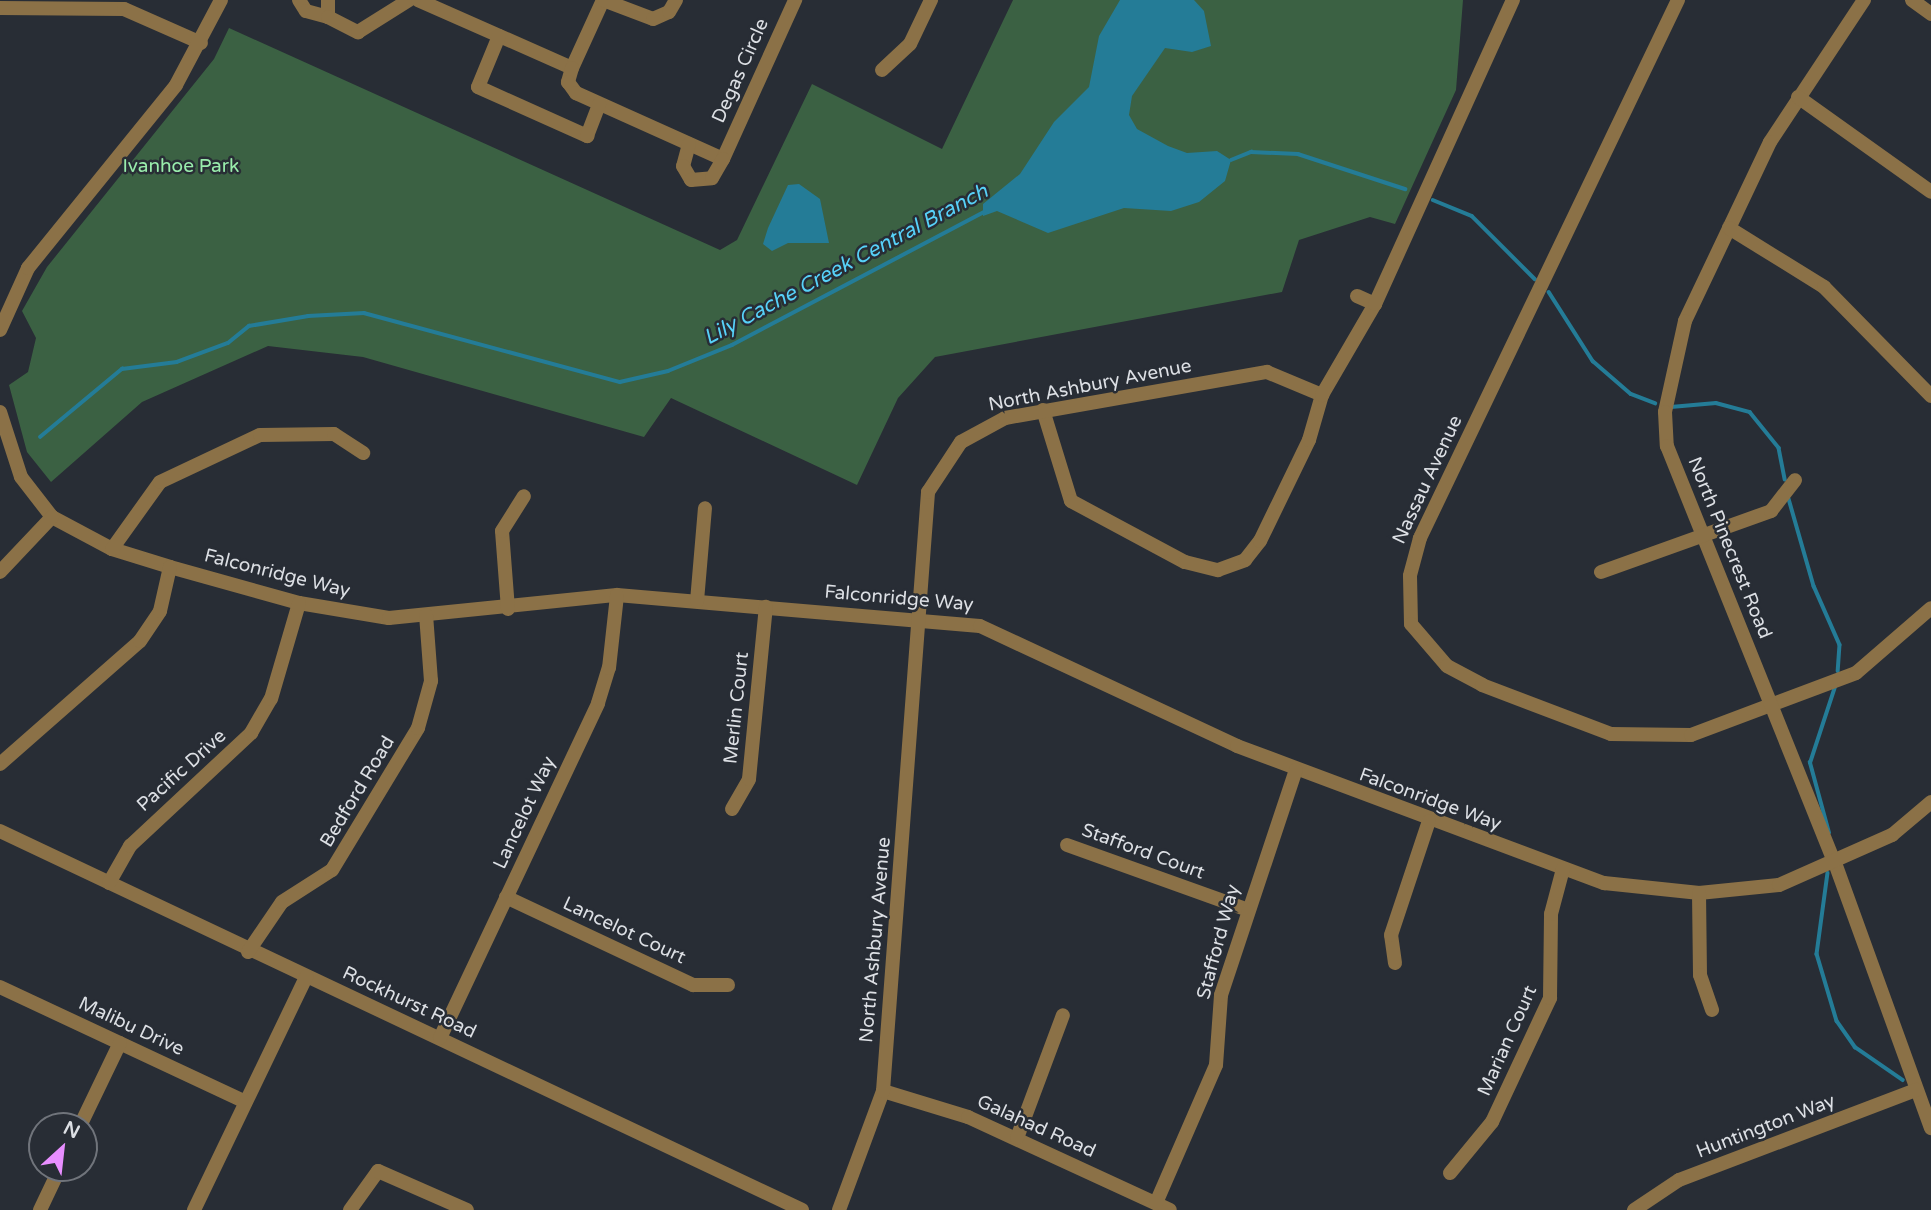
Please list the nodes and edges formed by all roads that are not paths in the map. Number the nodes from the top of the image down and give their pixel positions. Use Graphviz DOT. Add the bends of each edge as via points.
graph roads {
  1 [pos="221,0"];
  2 [pos="299,0"];
  3 [pos="328,0"];
  4 [pos="409,0"];
  5 [pos="418,0"];
  6 [pos="603,0"];
  7 [pos="676,0"];
  8 [pos="795,0"];
  9 [pos="931,0"];
  10 [pos="1513,0"];
  11 [pos="1678,0"];
  12 [pos="1864,0"];
  13 [pos="1912,0"];
  14 [pos="125,5"];
  15 [pos="0,8"];
  16 [pos="1931,13"];
  17 [pos="328,17"];
  18 [pos="499,36"];
  19 [pos="201,43"];
  20 [pos="572,68"];
  21 [pos="883,70"];
  22 [pos="1798,97"];
  23 [pos="599,104"];
  24 [pos="688,144"];
  25 [pos="723,159"];
  26 [pos="1931,192"];
  27 [pos="1729,228"];
  28 [pos="1357,296"];
  29 [pos="1375,304"];
  30 [pos="0,330"];
  31 [pos="1322,395"];
  32 [pos="1931,397"];
  33 [pos="1043,410"];
  34 [pos="0,412"];
  35 [pos="363,453"];
  36 [pos="1795,480"];
  37 [pos="524,496"];
  38 [pos="705,508"];
  39 [pos="52,517"];
  40 [pos="1707,538"];
  41 [pos="112,549"];
  42 [pos="170,567"];
  43 [pos="0,572"];
  44 [pos="1601,572"];
  45 [pos="617,596"];
  46 [pos="697,601"];
  47 [pos="299,603"];
  48 [pos="766,607"];
  49 [pos="1931,608"];
  50 [pos="508,609"];
  51 [pos="426,615"];
  52 [pos="919,618"];
  53 [pos="1772,709"];
  54 [pos="0,764"];
  55 [pos="1296,770"];
  56 [pos="1931,802"];
  57 [pos="732,809"];
  58 [pos="1429,821"];
  59 [pos="0,831"];
  60 [pos="1067,845"];
  61 [pos="1835,863"];
  62 [pos="1563,869"];
  63 [pos="109,883"];
  64 [pos="1699,893"];
  65 [pos="506,897"];
  66 [pos="1246,909"];
  67 [pos="248,952"];
  68 [pos="1395,963"];
  69 [pos="306,977"];
  70 [pos="728,985"];
  71 [pos="0,987"];
  72 [pos="1712,1010"];
  73 [pos="1063,1015"];
  74 [pos="440,1038"];
  75 [pos="120,1043"];
  76 [pos="1916,1090"];
  77 [pos="883,1091"];
  78 [pos="245,1102"];
  79 [pos="87,1112"];
  80 [pos="1931,1128"];
  81 [pos="1017,1138"];
  82 [pos="1450,1173"];
  83 [pos="53,1182"];
  84 [pos="1156,1203"];
  85 [pos="40,1210"];
  86 [pos="194,1210"];
  87 [pos="350,1210"];
  88 [pos="467,1210"];
  89 [pos="802,1210"];
  90 [pos="839,1210"];
  91 [pos="1170,1210"];
  92 [pos="1634,1210"];
  1 -- 19 [label="street"];
  2 -- 17 [label="street" via="306,11"];
  3 -- 17 [label="street"];
  4 -- 17 [label="street" via="358,32"];
  5 -- 18 [label="street"];
  6 -- 7 [label="street" via="653,19 670,12"];
  6 -- 20 [label="street"];
  8 -- 25 [label="street, Degas Circle"];
  9 -- 21 [label="street" via="910,44"];
  10 -- 29 [label="street"];
  11 -- 53 [label="street, Nassau Avenue" via="1420,538 1410,576 1411,624 1457,674 1611,734 1691,735"];
  12 -- 22 [label="street, North Pinecrest Road"];
  13 -- 16 [label="street"];
  14 -- 15 [label="street"];
  14 -- 19 [label="street"];
  18 -- 20 [label="street"];
  18 -- 23 [label="street" via="478,87 587,136"];
  19 -- 30 [label="street" via="176,85 28,268"];
  20 -- 23 [label="street" via="568,82 576,93"];
  22 -- 26 [label="street"];
  22 -- 27 [label="street, North Pinecrest Road"];
  23 -- 24 [label="street"];
  24 -- 25 [label="street"];
  24 -- 25 [label="street, Degas Circle" via="683,166 691,180 712,178"];
  27 -- 32 [label="street" via="1824,286"];
  27 -- 40 [label="street, North Pinecrest Road" via="1675,348 1665,412 1667,446"];
  28 -- 29 [label="street"];
  29 -- 31 [label="street"];
  31 -- 33 [label="street, North Ashbury Avenue" via="1267,372"];
  31 -- 33 [label="street" via="1309,440 1261,541 1245,560 1218,570 1174,556 1071,501"];
  33 -- 52 [label="street, North Ashbury Avenue" via="971,433 934,481 928,492"];
  34 -- 39 [label="street, Falconridge Way" via="21,477"];
  35 -- 41 [label="street" via="334,434 260,435 160,482"];
  36 -- 40 [label="street" via="1771,511"];
  37 -- 50 [label="street" via="502,531"];
  38 -- 46 [label="street"];
  39 -- 41 [label="street, Falconridge Way"];
  39 -- 43 [label="street"];
  40 -- 44 [label="street"];
  40 -- 53 [label="street, North Pinecrest Road"];
  41 -- 42 [label="street, Falconridge Way"];
  42 -- 47 [label="street, Falconridge Way"];
  42 -- 54 [label="street" via="160,611 140,641"];
  45 -- 46 [label="street, Falconridge Way"];
  45 -- 50 [label="street, Falconridge Way"];
  45 -- 65 [label="street, Lancelot Way" via="605,685"];
  46 -- 48 [label="street, Falconridge Way"];
  47 -- 51 [label="street, Falconridge Way" via="389,618"];
  47 -- 63 [label="street, Pacific Drive" via="271,699 251,733 130,846"];
  48 -- 52 [label="street, Falconridge Way"];
  48 -- 57 [label="street, Merlin Court" via="749,779"];
  49 -- 53 [label="street, Nassau Avenue" via="1856,673"];
  50 -- 51 [label="street, Falconridge Way"];
  51 -- 67 [label="street, Bedford Road" via="432,671 418,728 332,870 282,902"];
  52 -- 55 [label="street, Falconridge Way" via="991,630"];
  52 -- 77 [label="street, North Ashbury Avenue"];
  53 -- 61 [label="street, North Pinecrest Road"];
  55 -- 58 [label="street, Falconridge Way"];
  55 -- 66 [label="street, Stafford Way"];
  56 -- 61 [label="street, Falconridge Way" via="1892,835"];
  58 -- 62 [label="street, Falconridge Way"];
  58 -- 68 [label="street" via="1391,935"];
  59 -- 63 [label="street, Rockhurst Road"];
  60 -- 66 [label="street, Stafford Court"];
  61 -- 64 [label="street, Falconridge Way" via="1779,885"];
  61 -- 76 [label="street, North Pinecrest Road"];
  62 -- 64 [label="street, Falconridge Way" via="1637,890"];
  62 -- 82 [label="street, Marian Court" via="1551,914 1550,998 1492,1122"];
  63 -- 67 [label="street, Rockhurst Road"];
  64 -- 72 [label="street" via="1700,975"];
  65 -- 70 [label="street, Lancelot Court" via="693,985"];
  65 -- 74 [label="street, Lancelot Way"];
  66 -- 84 [label="street, Stafford Way" via="1221,995 1216,1065"];
  67 -- 69 [label="street, Rockhurst Road"];
  69 -- 74 [label="street, Rockhurst Road"];
  69 -- 78 [label="street"];
  71 -- 75 [label="street, Malibu Drive"];
  73 -- 81 [label="street"];
  74 -- 89 [label="street, Rockhurst Road"];
  75 -- 78 [label="street, Malibu Drive"];
  75 -- 79 [label="street"];
  76 -- 80 [label="street, North Pinecrest Road"];
  76 -- 92 [label="street, Huntington Way" via="1679,1180"];
  77 -- 81 [label="street, Galahad Road"];
  77 -- 90 [label="street, North Ashbury Avenue"];
  78 -- 86 [label="street"];
  81 -- 84 [label="street, Galahad Road"];
  83 -- 85 [label="street"];
  84 -- 91 [label="street, Galahad Road"];
  87 -- 88 [label="street" via="378,1171"];
}
